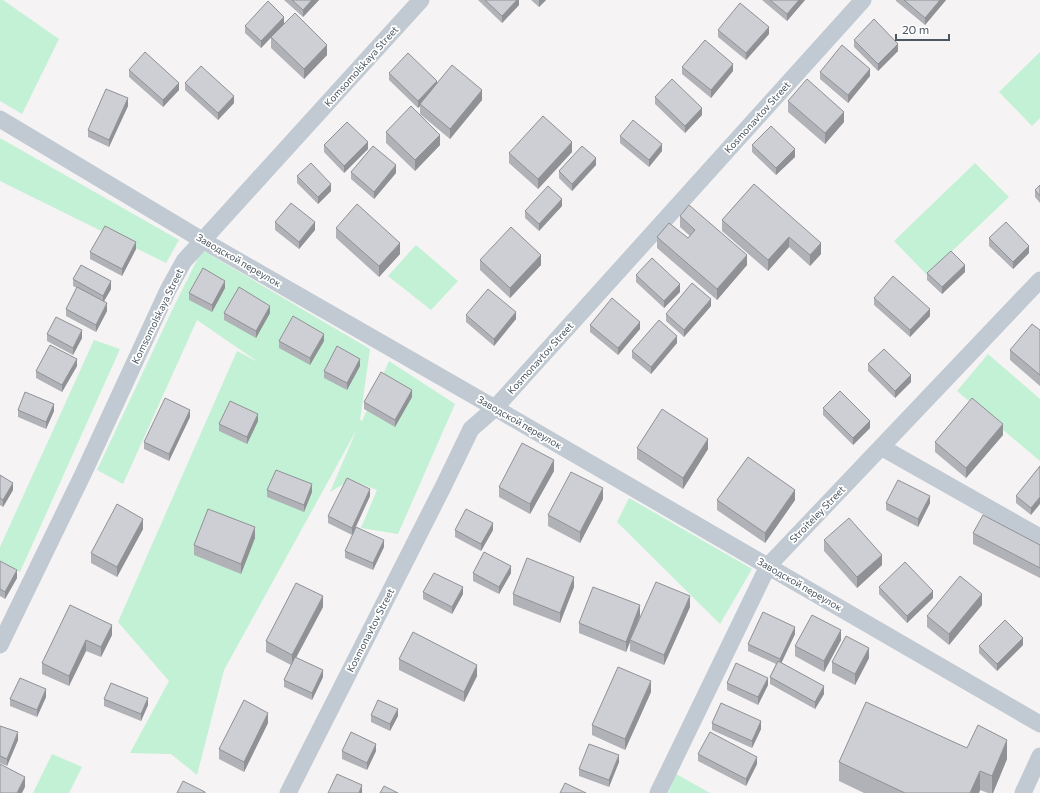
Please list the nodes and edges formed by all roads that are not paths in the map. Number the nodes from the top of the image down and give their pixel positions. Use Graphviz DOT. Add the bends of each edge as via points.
graph roads {
  1 [pos="421,0"];
  2 [pos="863,0"];
  3 [pos="0,119"];
  4 [pos="202,240"];
  5 [pos="1040,280"];
  6 [pos="495,408"];
  7 [pos="881,447"];
  8 [pos="1040,537"];
  9 [pos="768,566"];
  10 [pos="0,646"];
  11 [pos="1040,724"];
  12 [pos="1040,756"];
  13 [pos="288,793"];
  14 [pos="658,793"];
  15 [pos="1023,793"];
  1 -- 4 [label="street, Komsomolskaya Street"];
  2 -- 6 [label="street, Kosmonavtov Street"];
  3 -- 4 [label="street, Заводской переулок"];
  4 -- 6 [label="street, Заводской переулок"];
  4 -- 10 [label="street, Komsomolskaya Street" via="184,261 168,290"];
  5 -- 7 [label="street, Stroiteley Street"];
  6 -- 9 [label="street, Заводской переулок"];
  6 -- 13 [label="street, Kosmonavtov Street" via="471,429"];
  7 -- 8 [label="street"];
  7 -- 9 [label="street, Stroiteley Street"];
  9 -- 11 [label="street, Заводской переулок"];
  9 -- 14 [label="street, Stroiteley Street"];
  12 -- 15 [label="street"];
}
